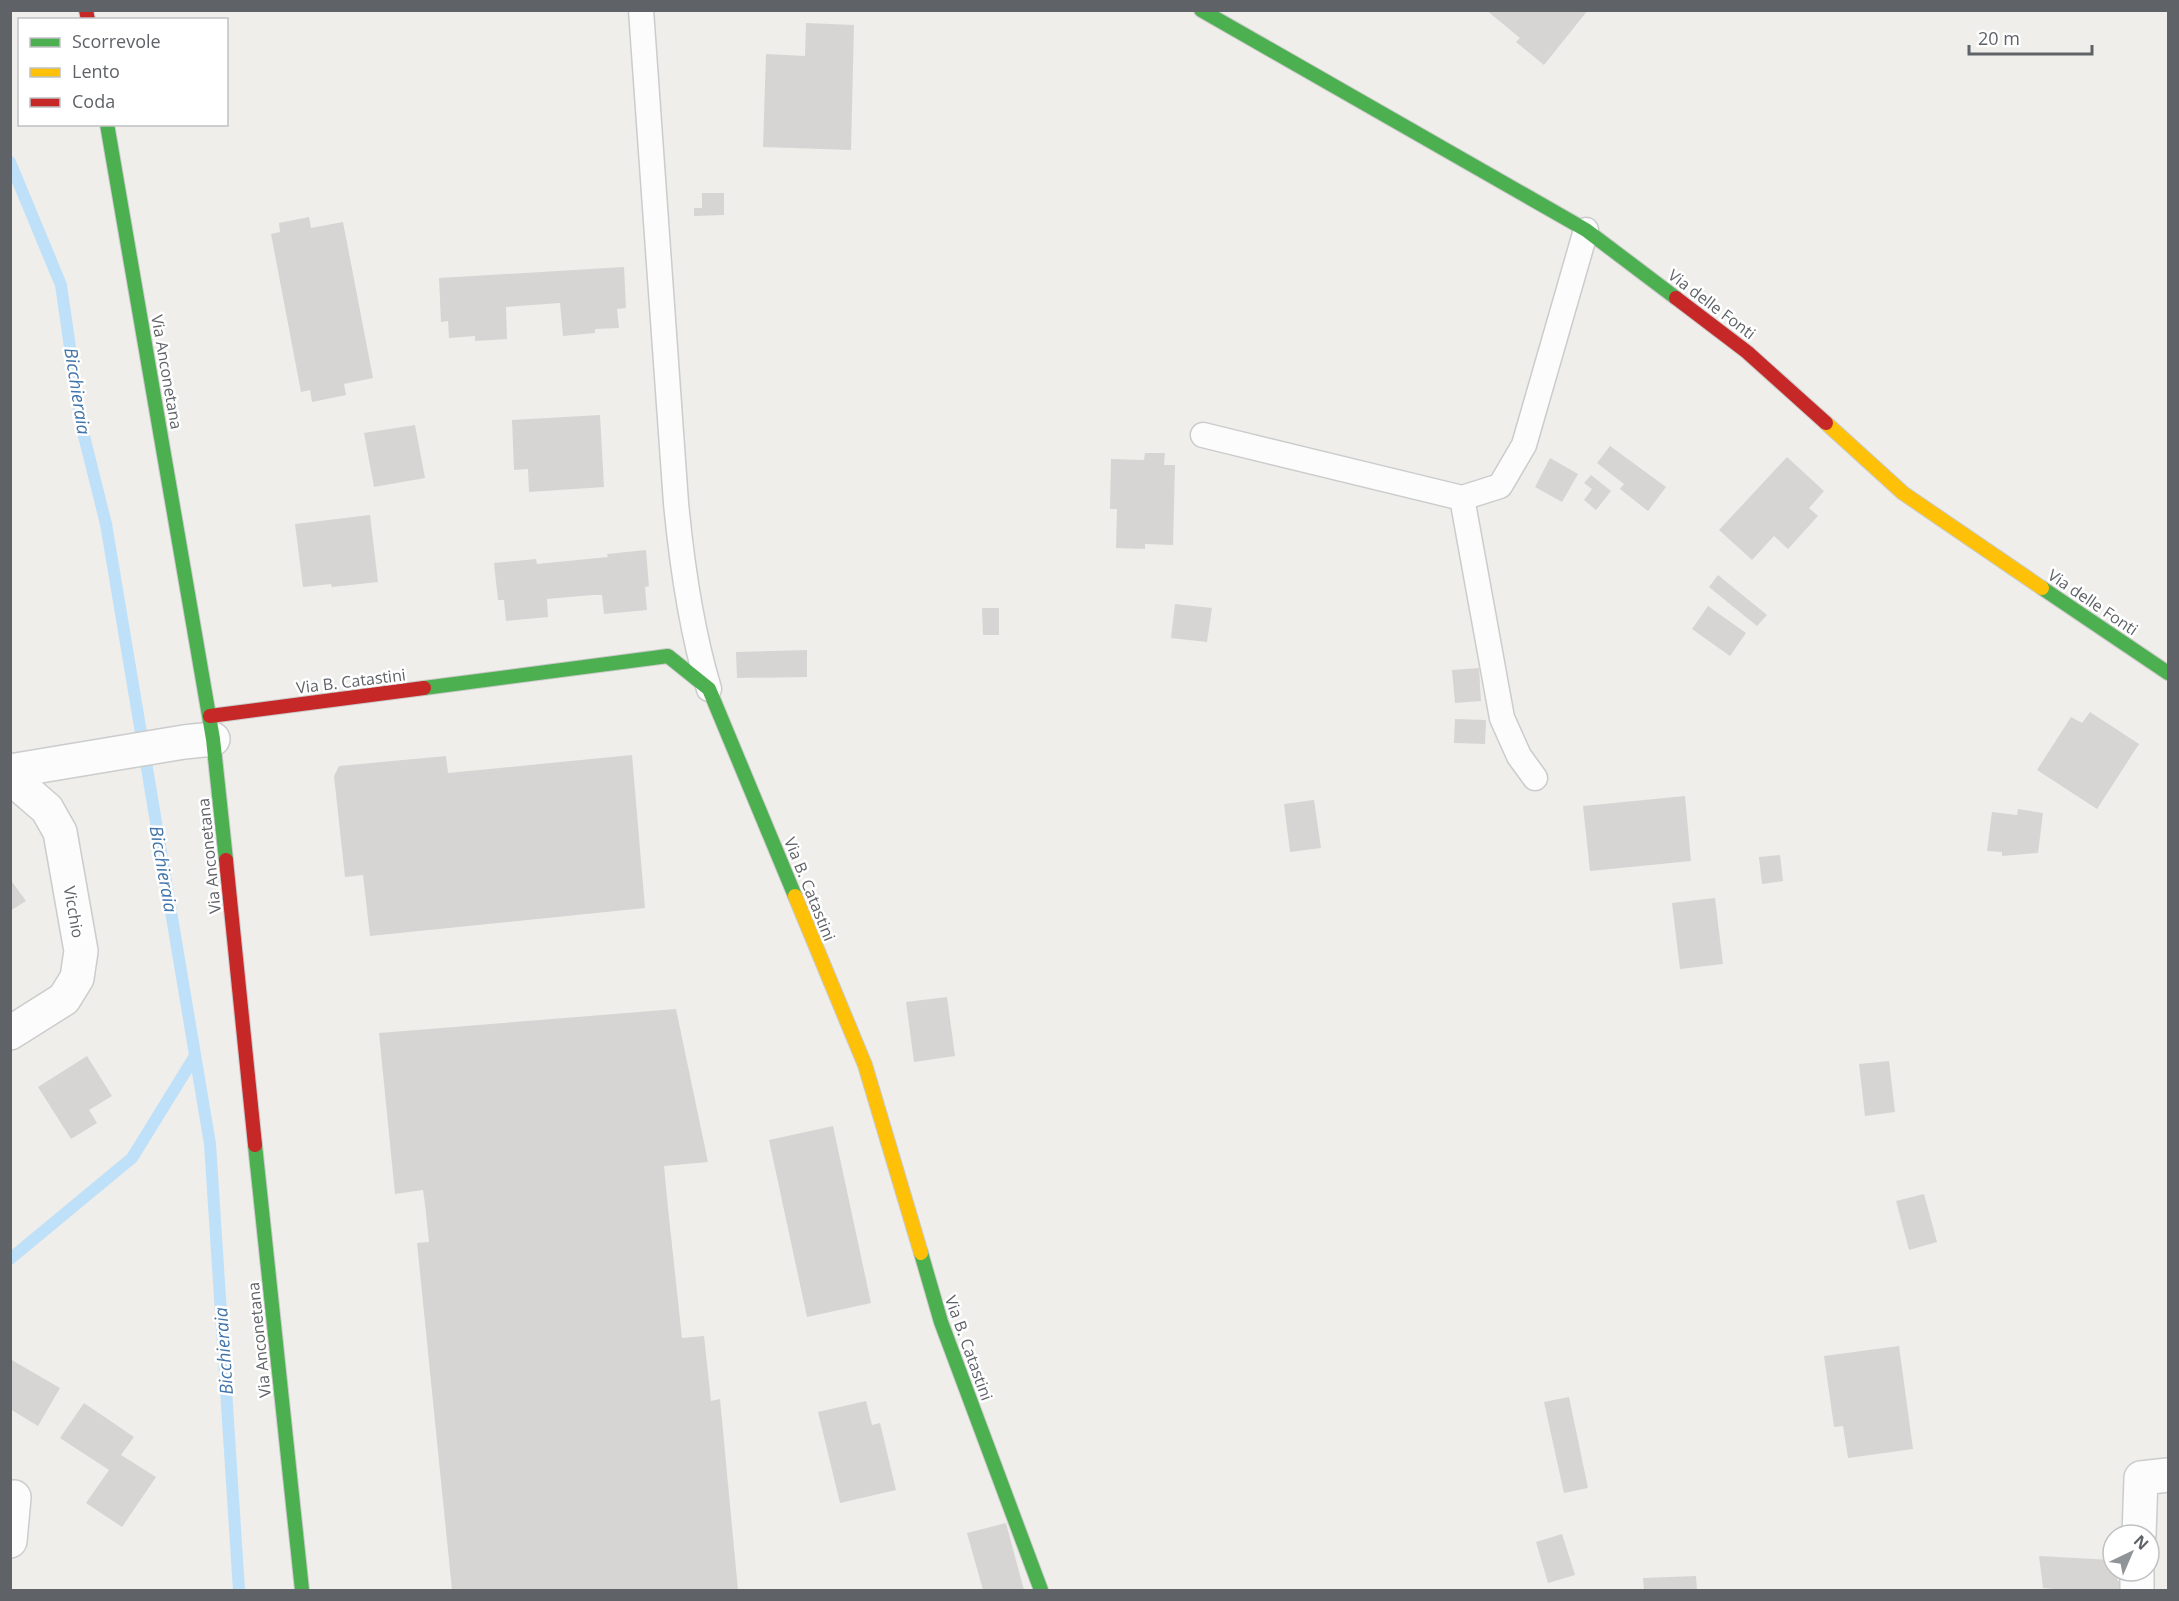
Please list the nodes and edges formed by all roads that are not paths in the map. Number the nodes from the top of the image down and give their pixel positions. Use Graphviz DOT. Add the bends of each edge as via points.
graph roads {
  1 [pos="641,10"];
  2 [pos="1201,10"];
  3 [pos="107,126"];
  4 [pos="1586,230"];
  5 [pos="1203,435"];
  6 [pos="1462,498"];
  7 [pos="2169,673"];
  8 [pos="709,689"];
  9 [pos="202,732"];
  10 [pos="10,771"];
  11 [pos="10,777"];
  12 [pos="1535,778"];
  13 [pos="10,1034"];
  14 [pos="2169,1475"];
  15 [pos="14,1497"];
  16 [pos="2139,1523"];
  17 [pos="10,1541"];
  18 [pos="302,1590"];
  19 [pos="1041,1590"];
  1 -- 8 [label="lane" via="677,513 685,578"];
  2 -- 4 [label="street, Via delle Fonti"];
  3 -- 9 [label="street, Via Anconetana"];
  4 -- 6 [label="lane" via="1524,445 1500,486"];
  4 -- 7 [label="street, Via delle Fonti" via="1747,352 1903,493"];
  5 -- 6 [label="lane"];
  6 -- 12 [label="lane" via="1503,718"];
  8 -- 9 [label="street, Via B. Catastini" via="668,656"];
  8 -- 19 [label="street, Via B. Catastini" via="865,1065 941,1322"];
  9 -- 10 [label="street" via="121,752"];
  9 -- 18 [label="street, Via Anconetana"];
  11 -- 13 [label="street, Vicchio" via="47,809 60,832 81,951 77,978 64,999"];
  14 -- 16 [label="street" via="2141,1478"];
  15 -- 17 [label="street"];
}
